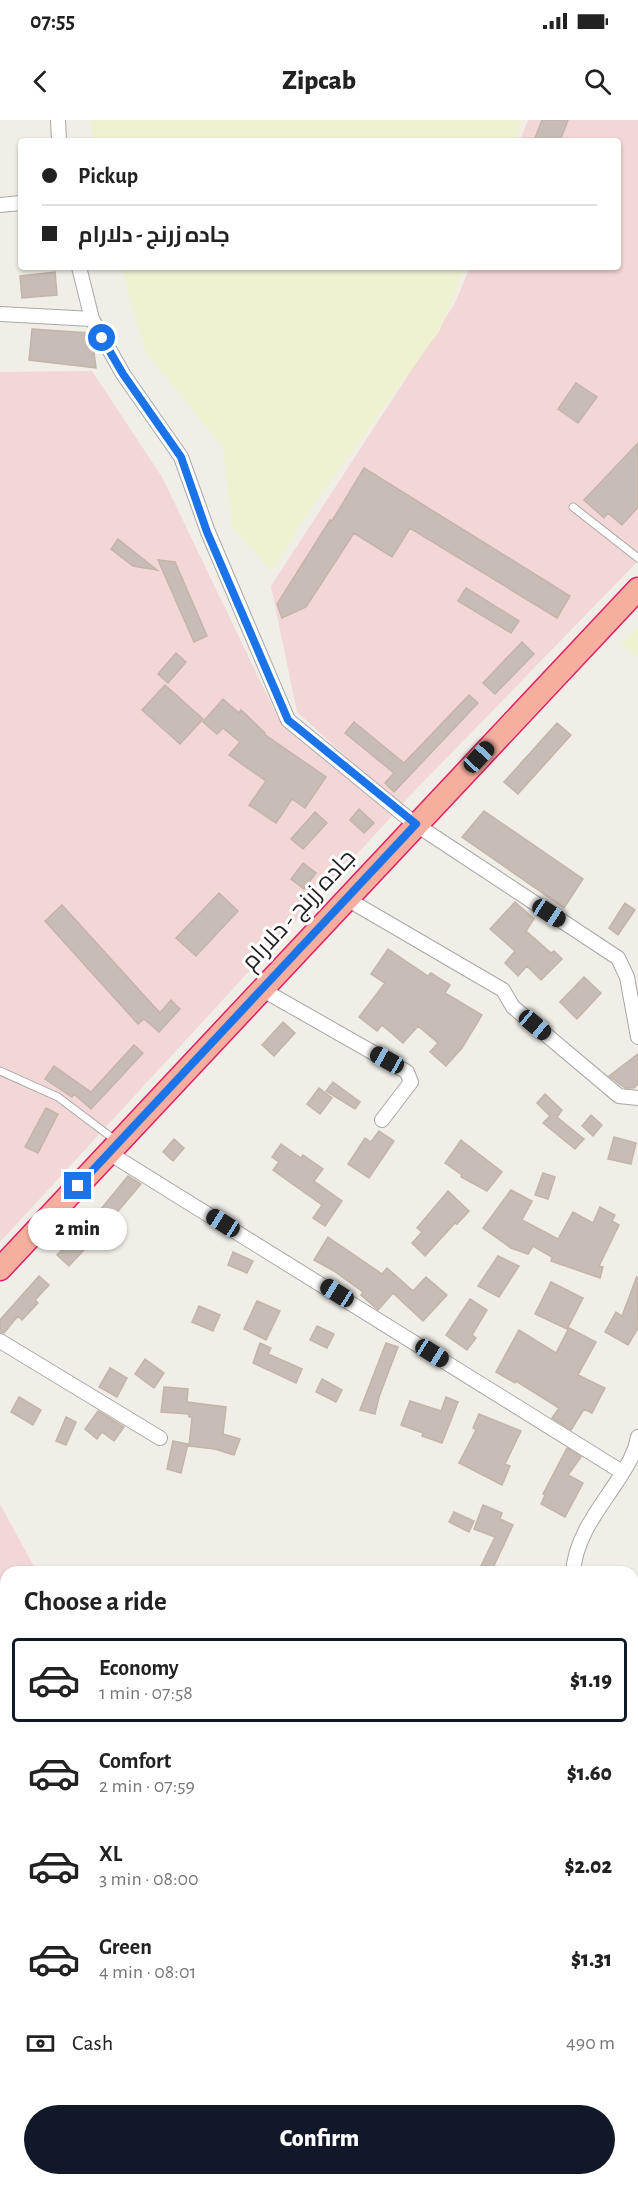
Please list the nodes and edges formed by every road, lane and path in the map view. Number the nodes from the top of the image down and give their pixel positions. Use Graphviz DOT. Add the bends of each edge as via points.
graph roads {
  1 [pos="58,120"];
  2 [pos="59,138"];
  3 [pos="18,203"];
  4 [pos="0,205"];
  5 [pos="80,270"];
  6 [pos="0,314"];
  7 [pos="92,320"];
  8 [pos="573,507"];
  9 [pos="638,558"];
  10 [pos="638,589"];
  11 [pos="416,824"];
  12 [pos="347,898"];
  13 [pos="263,990"];
  14 [pos="638,1037"];
  15 [pos="0,1071"];
  16 [pos="638,1098"];
  17 [pos="382,1120"];
  18 [pos="114,1148"];
  19 [pos="0,1269"];
  20 [pos="0,1341"];
  21 [pos="638,1437"];
  22 [pos="160,1438"];
  23 [pos="622,1472"];
  24 [pos="574,1566"];
  1 -- 2 [label="street"];
  3 -- 4 [label="street"];
  5 -- 7 [label="street"];
  6 -- 7 [label="street"];
  7 -- 11 [label="street" via="123,374 181,457 207,532 288,720"];
  8 -- 9 [label="lane"];
  10 -- 11 [label="highway, جاده زرنج - دلارام"];
  11 -- 12 [label="highway, جاده زرنج - دلارام"];
  11 -- 14 [label="street" via="618,958 627,978"];
  12 -- 13 [label="highway, جاده زرنج - دلارام"];
  12 -- 16 [label="street" via="503,990 513,1007 619,1096"];
  13 -- 17 [label="street" via="407,1072 411,1082"];
  13 -- 18 [label="highway, جاده زرنج - دلارام"];
  15 -- 18 [label="lane" via="58,1097"];
  18 -- 19 [label="highway, جاده زرنج - دلارام"];
  18 -- 23 [label="street"];
  20 -- 22 [label="street"];
  21 -- 23 [label="street" via="631,1460"];
  23 -- 24 [label="street" via="584,1532"];
}
